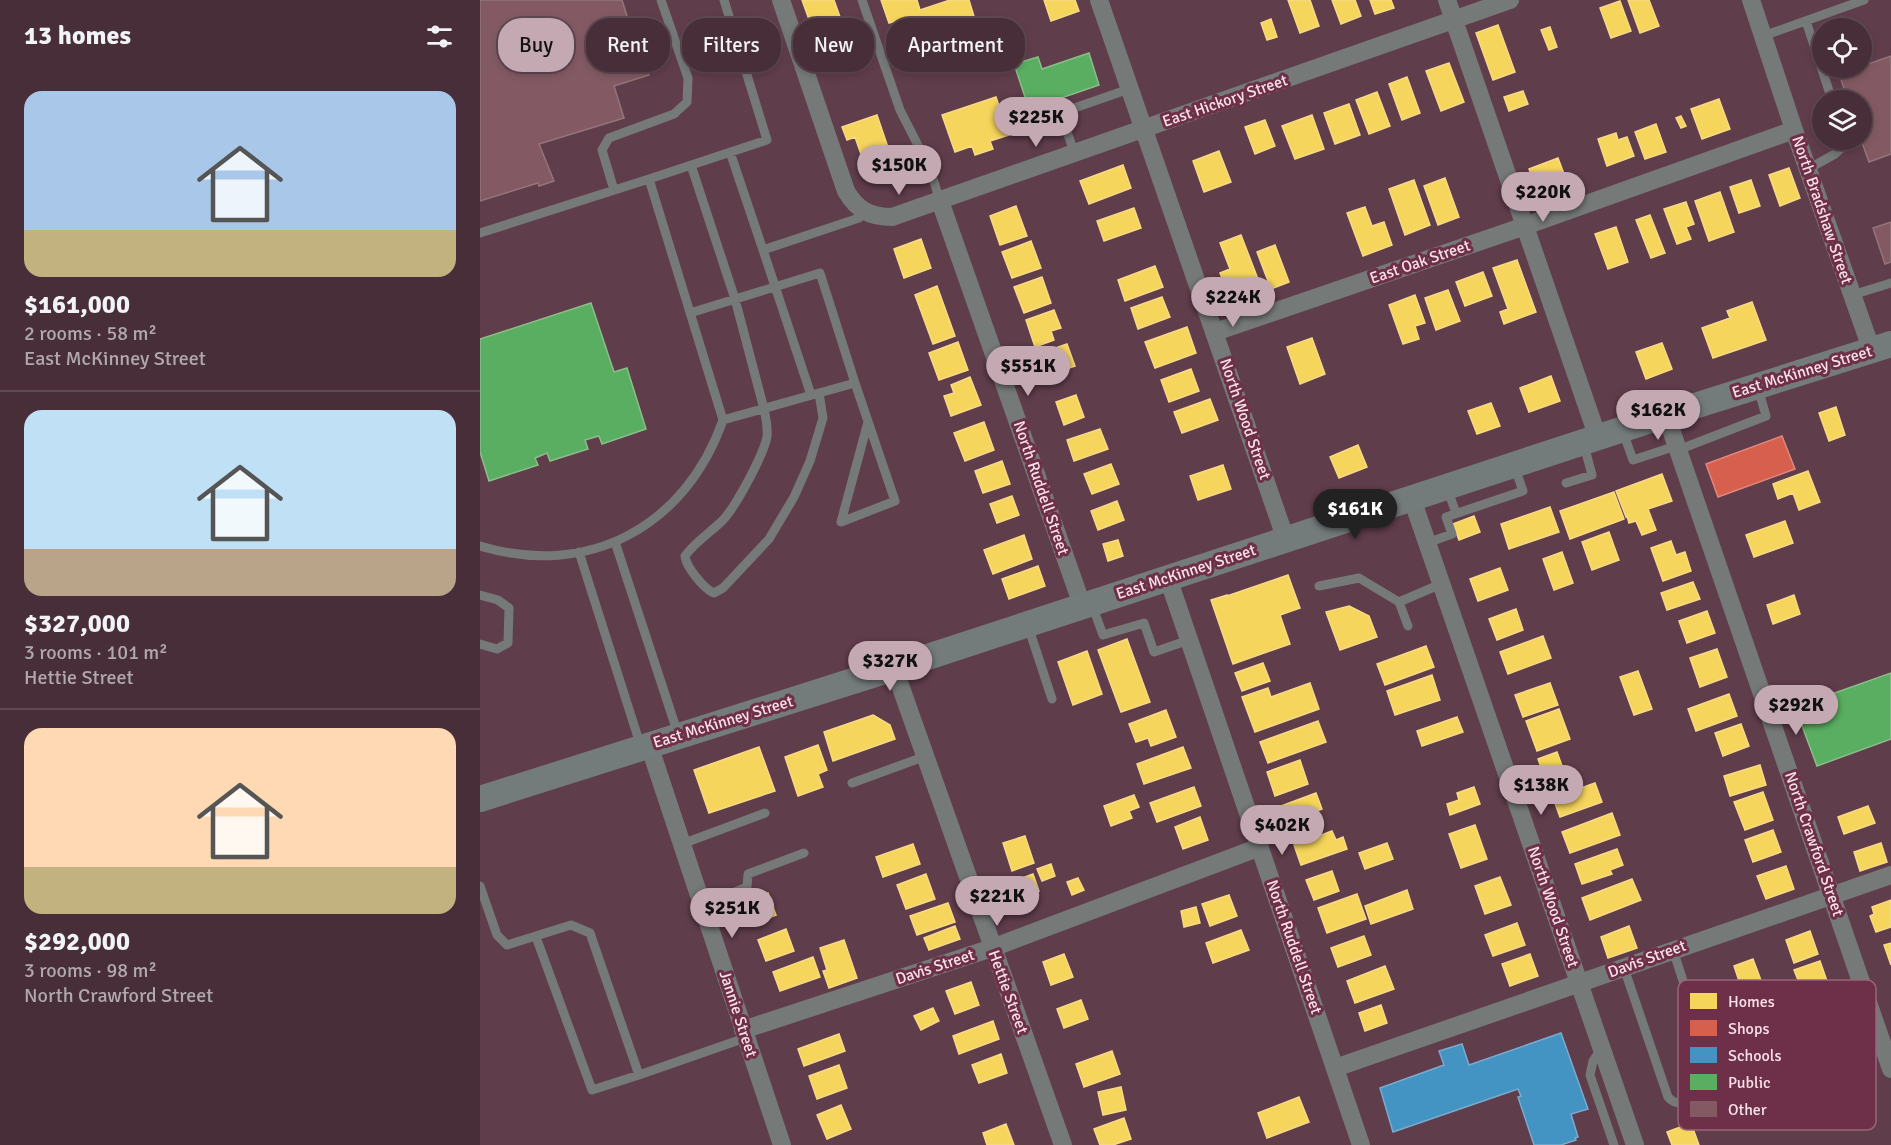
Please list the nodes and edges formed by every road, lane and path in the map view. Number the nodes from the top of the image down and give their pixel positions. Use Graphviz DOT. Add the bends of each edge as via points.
graph roads {
  1 [pos="661,0"];
  2 [pos="724,0"];
  3 [pos="781,0"];
  4 [pos="862,0"];
  5 [pos="1099,0"];
  6 [pos="1447,0"];
  7 [pos="1510,0"];
  8 [pos="1751,0"];
  9 [pos="1864,0"];
  10 [pos="1454,20"];
  11 [pos="1806,21"];
  12 [pos="1763,36"];
  13 [pos="1129,89"];
  14 [pos="1829,90"];
  15 [pos="1143,129"];
  16 [pos="1794,130"];
  17 [pos="1840,150"];
  18 [pos="730,152"];
  19 [pos="1075,154"];
  20 [pos="691,165"];
  21 [pos="1808,169"];
  22 [pos="649,179"];
  23 [pos="614,190"];
  24 [pos="940,201"];
  25 [pos="865,212"];
  26 [pos="1525,226"];
  27 [pos="480,233"];
  28 [pos="763,250"];
  29 [pos="1891,283"];
  30 [pos="775,287"];
  31 [pos="1852,295"];
  32 [pos="735,299"];
  33 [pos="690,312"];
  34 [pos="1215,332"];
  35 [pos="1882,347"];
  36 [pos="855,383"];
  37 [pos="1757,386"];
  38 [pos="815,394"];
  39 [pos="764,409"];
  40 [pos="1666,415"];
  41 [pos="723,420"];
  42 [pos="868,422"];
  43 [pos="1623,430"];
  44 [pos="1591,440"];
  45 [pos="1677,448"];
  46 [pos="1514,465"];
  47 [pos="1566,483"];
  48 [pos="1447,488"];
  49 [pos="1412,499"];
  50 [pos="1456,513"];
  51 [pos="1286,540"];
  52 [pos="615,542"];
  53 [pos="1427,543"];
  54 [pos="480,546"];
  55 [pos="579,552"];
  56 [pos="1168,578"];
  57 [pos="1441,584"];
  58 [pos="1319,586"];
  59 [pos="480,595"];
  60 [pos="1399,602"];
  61 [pos="1087,604"];
  62 [pos="1028,624"];
  63 [pos="1408,626"];
  64 [pos="1189,640"];
  65 [pos="480,644"];
  66 [pos="894,668"];
  67 [pos="1052,699"];
  68 [pos="678,736"];
  69 [pos="645,746"];
  70 [pos="926,756"];
  71 [pos="852,783"];
  72 [pos="480,799"];
  73 [pos="765,813"];
  74 [pos="682,844"];
  75 [pos="1260,847"];
  76 [pos="804,853"];
  77 [pos="1891,875"];
  78 [pos="480,886"];
  79 [pos="1832,896"];
  80 [pos="702,906"];
  81 [pos="536,937"];
  82 [pos="992,948"];
  83 [pos="1673,950"];
  84 [pos="1624,968"];
  85 [pos="1683,980"];
  86 [pos="1861,980"];
  87 [pos="1579,983"];
  88 [pos="1876,1025"];
  89 [pos="744,1034"];
  90 [pos="1601,1048"];
  91 [pos="1335,1068"];
  92 [pos="1891,1069"];
  93 [pos="639,1075"];
  94 [pos="1678,1103"];
  95 [pos="782,1145"];
  96 [pos="1063,1145"];
  97 [pos="1361,1145"];
  98 [pos="1614,1145"];
  99 [pos="1635,1145"];
  1 -- 23 [label="lane" via="688,78 687,102 674,114 609,138 602,150"];
  2 -- 18 [label="lane" via="767,140"];
  3 -- 25 [label="street" via="846,191"];
  4 -- 24 [label="lane" via="900,110 930,169"];
  5 -- 13 [label="street, North Wood Street"];
  6 -- 10 [label="street"];
  7 -- 10 [label="street, East Hickory Street"];
  8 -- 12 [label="street, North Bradshaw Street"];
  9 -- 11 [label="lane"];
  10 -- 15 [label="street, East Hickory Street"];
  10 -- 26 [label="street"];
  11 -- 12 [label="lane"];
  11 -- 14 [label="lane"];
  12 -- 16 [label="street, North Bradshaw Street"];
  13 -- 15 [label="street, North Wood Street"];
  13 -- 19 [label="lane" via="1060,113"];
  15 -- 19 [label="street, East Hickory Street"];
  15 -- 34 [label="street, North Wood Street"];
  16 -- 21 [label="street, North Bradshaw Street"];
  16 -- 26 [label="street, East Oak Street"];
  17 -- 21 [label="lane"];
  18 -- 20 [label="lane"];
  18 -- 28 [label="lane"];
  19 -- 24 [label="street, East Hickory Street"];
  20 -- 22 [label="lane"];
  20 -- 32 [label="lane"];
  21 -- 31 [label="street, North Bradshaw Street"];
  22 -- 23 [label="lane"];
  22 -- 33 [label="lane"];
  23 -- 27 [label="lane"];
  24 -- 25 [label="street, East Hickory Street" via="892,217"];
  24 -- 61 [label="street, North Ruddell Street"];
  25 -- 28 [label="lane" via="859,218"];
  26 -- 34 [label="street, East Oak Street"];
  26 -- 44 [label="street"];
  28 -- 30 [label="lane"];
  29 -- 31 [label="lane"];
  30 -- 32 [label="lane"];
  30 -- 36 [label="lane" via="820,273"];
  30 -- 38 [label="lane"];
  31 -- 35 [label="street, North Bradshaw Street"];
  32 -- 33 [label="lane"];
  32 -- 39 [label="lane"];
  33 -- 41 [label="lane"];
  34 -- 51 [label="street, North Wood Street"];
  35 -- 37 [label="main road, East McKinney Street"];
  36 -- 38 [label="lane"];
  36 -- 42 [label="lane"];
  37 -- 40 [label="main road, East McKinney Street"];
  37 -- 45 [label="lane" via="1766,416"];
  38 -- 39 [label="lane"];
  38 -- 39 [label="lane" via="824,415 808,465 777,529 723,588 712,592 685,556 727,515 747,482 766,437"];
  39 -- 41 [label="lane"];
  40 -- 43 [label="main road, East McKinney Street"];
  40 -- 45 [label="street, North Crawford Street"];
  41 -- 52 [label="lane" via="708,458 684,492 653,520"];
  42 -- 42 [label="lane" via="895,501 841,522 856,466"];
  43 -- 44 [label="main road, East McKinney Street"];
  43 -- 45 [label="lane" via="1633,460"];
  44 -- 46 [label="main road, East McKinney Street"];
  44 -- 47 [label="lane" via="1592,475"];
  45 -- 79 [label="street, North Crawford Street"];
  46 -- 48 [label="main road, East McKinney Street"];
  46 -- 50 [label="lane" via="1523,491"];
  48 -- 49 [label="main road, East McKinney Street"];
  48 -- 50 [label="lane"];
  49 -- 51 [label="main road, East McKinney Street"];
  49 -- 53 [label="street, North Wood Street"];
  50 -- 53 [label="lane" via="1446,517 1452,534"];
  51 -- 56 [label="main road, East McKinney Street"];
  52 -- 55 [label="lane"];
  52 -- 68 [label="lane"];
  53 -- 57 [label="street, North Wood Street"];
  54 -- 55 [label="lane" via="536,556"];
  55 -- 69 [label="lane"];
  56 -- 61 [label="main road, East McKinney Street"];
  56 -- 64 [label="street, North Ruddell Street"];
  57 -- 60 [label="lane"];
  57 -- 87 [label="street, North Wood Street"];
  58 -- 60 [label="lane" via="1359,578"];
  59 -- 65 [label="lane" via="509,608 508,643 497,649"];
  60 -- 63 [label="lane"];
  61 -- 62 [label="main road, East McKinney Street"];
  61 -- 64 [label="lane" via="1103,635 1144,623 1154,652"];
  62 -- 66 [label="main road, East McKinney Street"];
  62 -- 67 [label="lane"];
  64 -- 75 [label="street, North Ruddell Street"];
  66 -- 68 [label="main road, East McKinney Street"];
  66 -- 70 [label="street, Hettie Street"];
  68 -- 69 [label="main road, East McKinney Street"];
  69 -- 72 [label="main road, East McKinney Street"];
  69 -- 74 [label="street, Jannie Street"];
  70 -- 71 [label="lane"];
  70 -- 82 [label="street, Hettie Street"];
  73 -- 74 [label="lane"];
  74 -- 80 [label="street, Jannie Street"];
  75 -- 82 [label="street, Davis Street"];
  75 -- 91 [label="street, North Ruddell Street"];
  76 -- 80 [label="lane" via="748,874 747,887"];
  77 -- 79 [label="street, Davis Street"];
  78 -- 81 [label="lane" via="497,935 507,945"];
  79 -- 83 [label="street, Davis Street"];
  79 -- 86 [label="street, North Crawford Street"];
  80 -- 89 [label="street, Jannie Street"];
  81 -- 93 [label="lane" via="571,925 590,933"];
  81 -- 93 [label="lane" via="592,1090"];
  82 -- 89 [label="street, Davis Street"];
  82 -- 96 [label="street, Hettie Street"];
  83 -- 84 [label="street, Davis Street"];
  83 -- 85 [label="lane"];
  84 -- 87 [label="street, Davis Street"];
  84 -- 94 [label="lane" via="1668,1097"];
  87 -- 90 [label="street, North Wood Street"];
  87 -- 91 [label="street, Davis Street"];
  88 -- 92 [label="street, North Crawford Street"];
  89 -- 93 [label="lane"];
  89 -- 95 [label="street, Jannie Street"];
  90 -- 98 [label="lane" via="1590,1075"];
  90 -- 99 [label="street, North Wood Street"];
  91 -- 97 [label="street, North Ruddell Street"];
}
